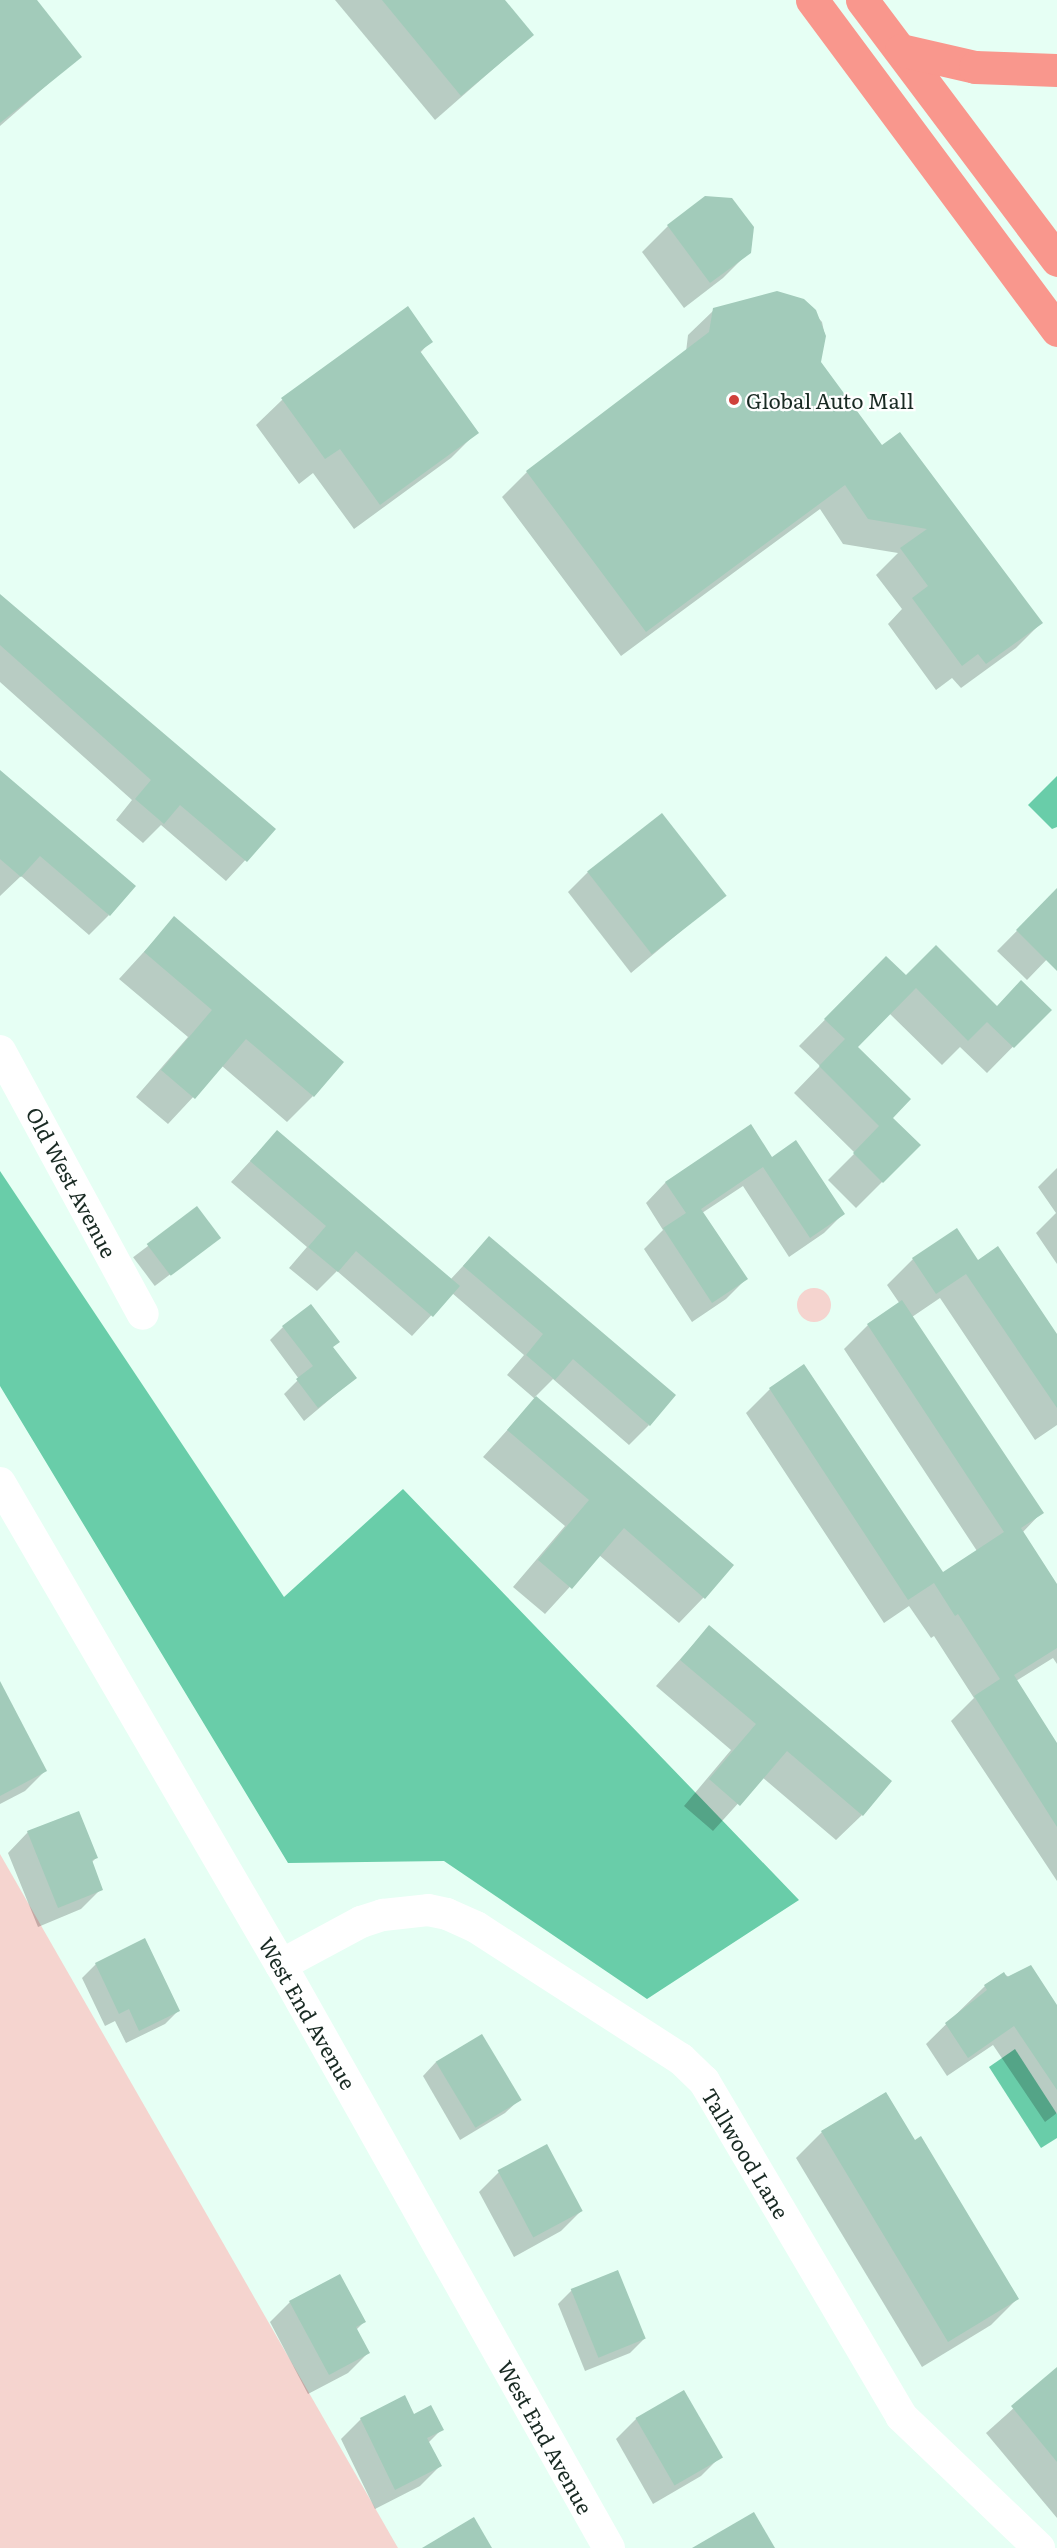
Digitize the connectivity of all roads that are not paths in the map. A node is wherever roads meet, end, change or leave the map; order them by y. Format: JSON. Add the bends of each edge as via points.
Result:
{"nodes":[{"id":1,"x":812,"y":0,"type":"edge"},
{"id":2,"x":862,"y":0,"type":"edge"},
{"id":3,"x":901,"y":50,"type":"junction"},
{"id":4,"x":1057,"y":70,"type":"edge"},
{"id":5,"x":1057,"y":260,"type":"edge"},
{"id":6,"x":1057,"y":330,"type":"edge"},
{"id":7,"x":0,"y":1051,"type":"edge"},
{"id":8,"x":143,"y":1314,"type":"dead end"},
{"id":9,"x":0,"y":1483,"type":"edge"},
{"id":10,"x":281,"y":1965,"type":"junction"},
{"id":11,"x":609,"y":2548,"type":"edge"},
{"id":12,"x":1039,"y":2548,"type":"edge"}],
"edges":[{"from":1,"to":6,"type":"highway"},
{"from":2,"to":3,"type":"highway"},
{"from":3,"to":4,"type":"highway","via":[[975,68]]},
{"from":3,"to":5,"type":"highway"},
{"from":7,"to":8,"type":"street","name":"Old West Avenue"},
{"from":9,"to":10,"type":"street","name":"West End Avenue"},
{"from":10,"to":11,"type":"street","name":"West End Avenue"},
{"from":10,"to":12,"type":"street","name":"Tallwood Lane","via":[[361,1922],[383,1915],[429,1910],[447,1914],[476,1927],[681,2059],[704,2081],[901,2416]]}]}
